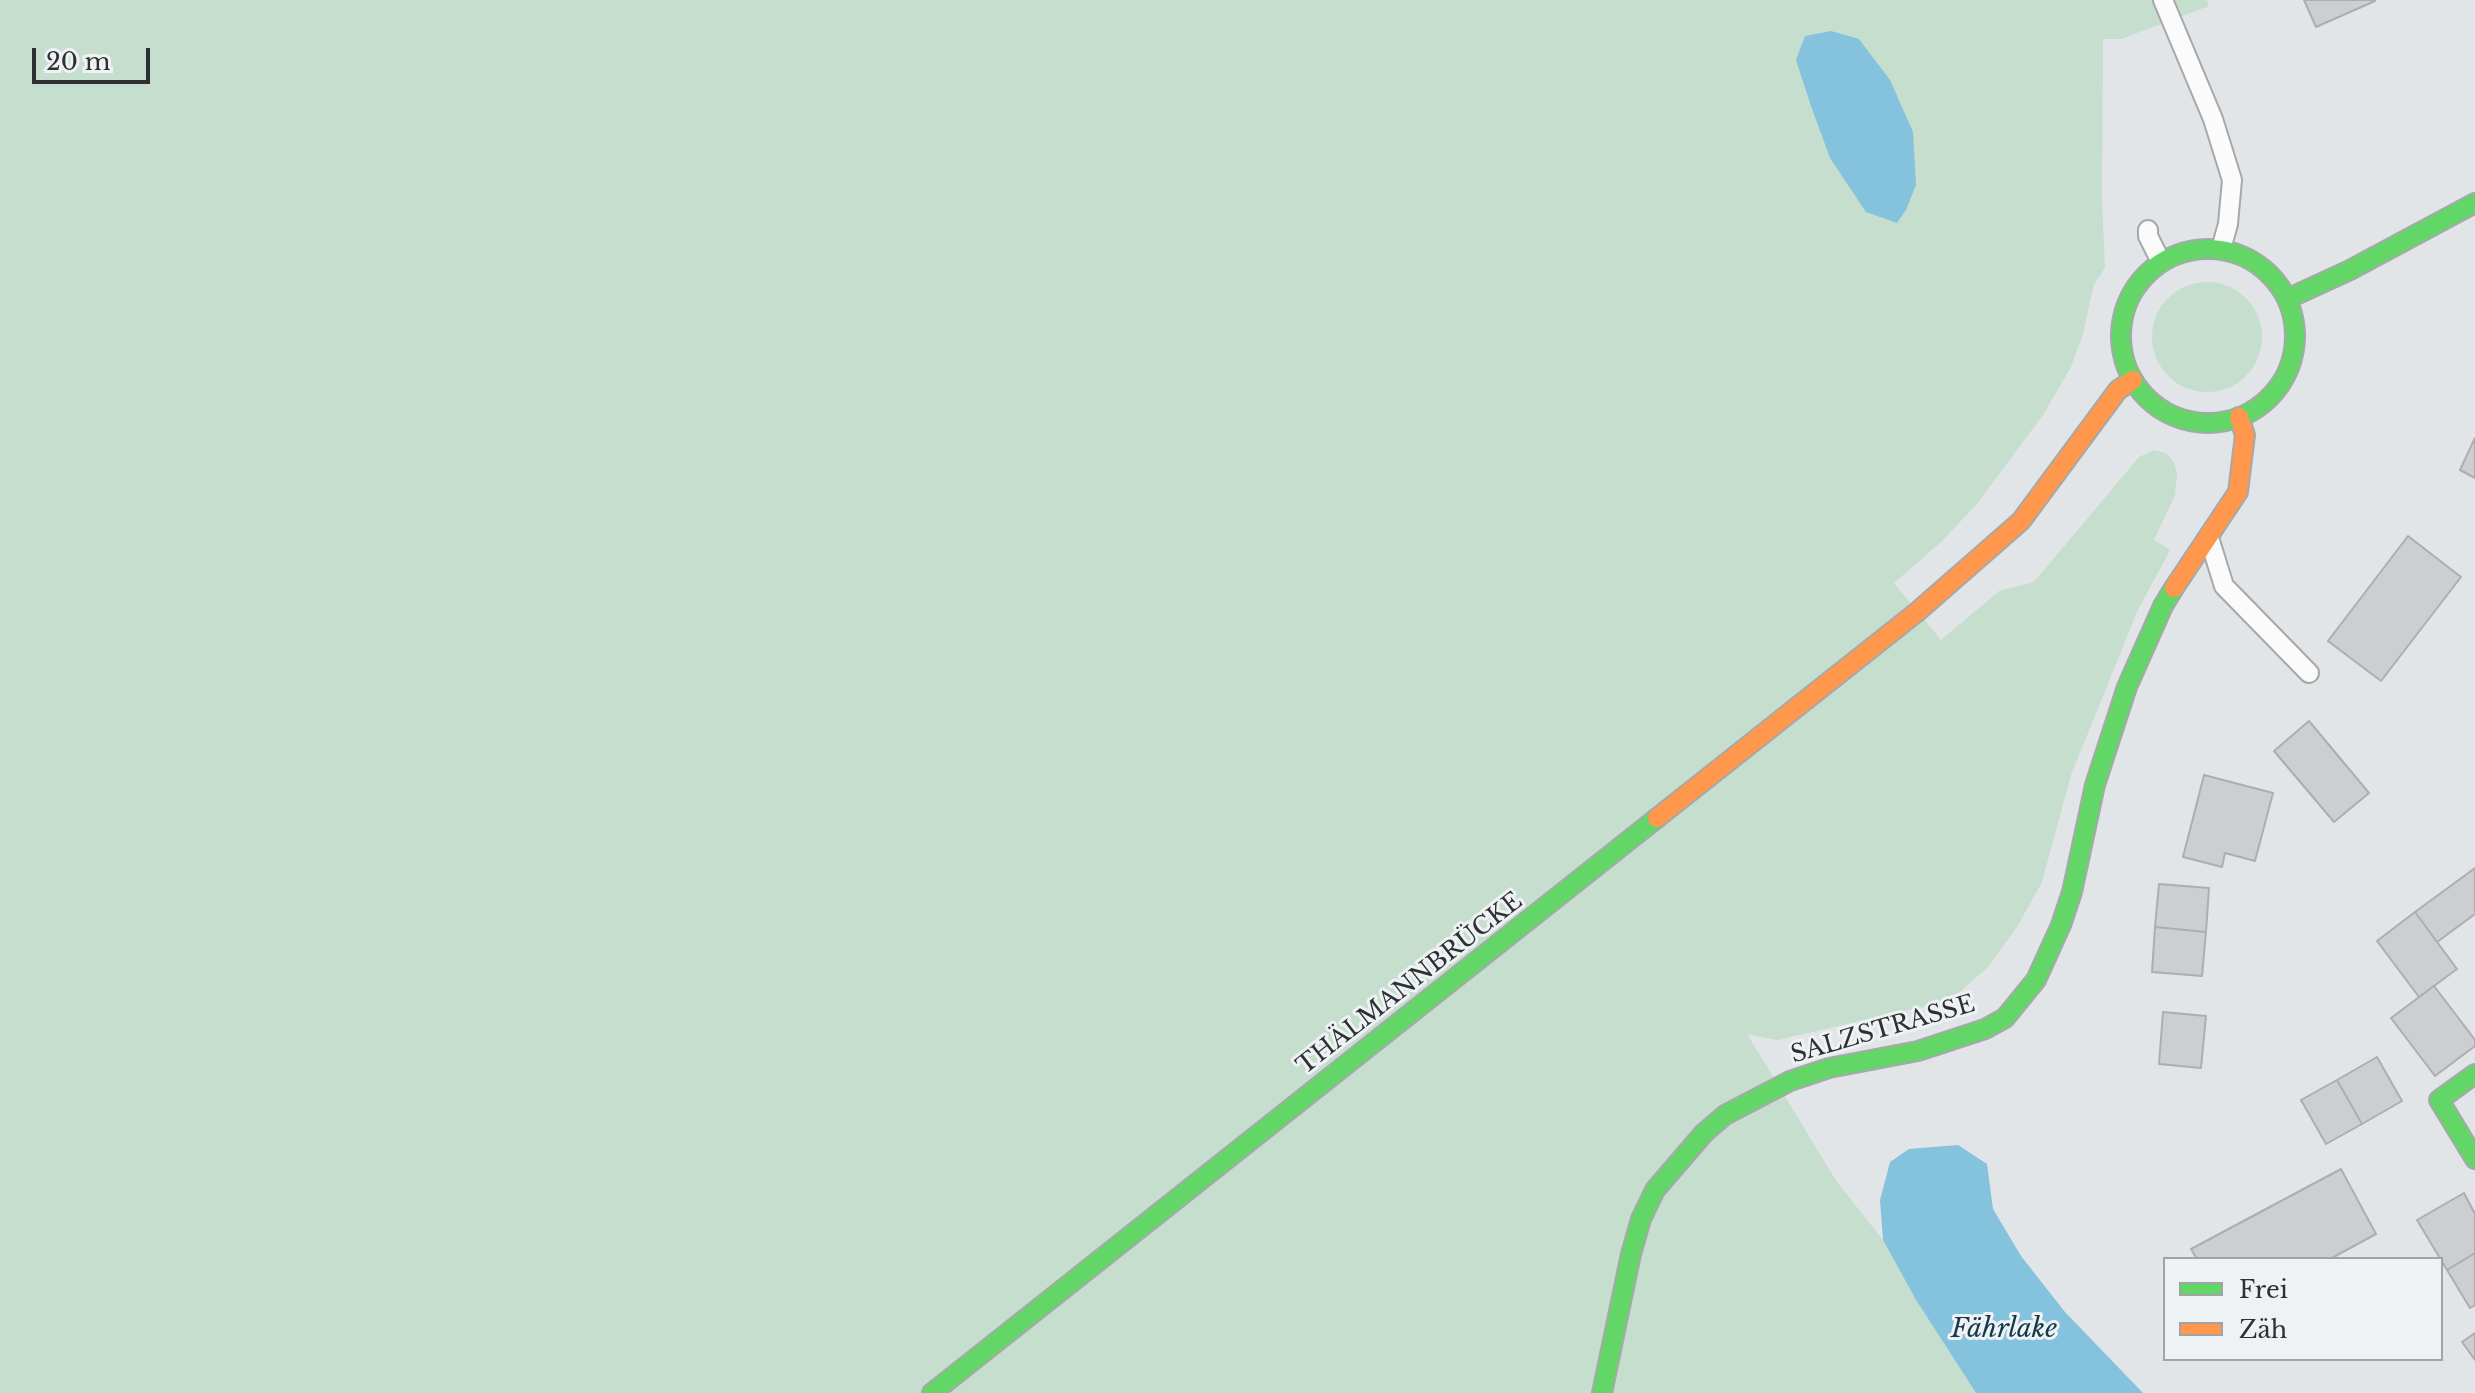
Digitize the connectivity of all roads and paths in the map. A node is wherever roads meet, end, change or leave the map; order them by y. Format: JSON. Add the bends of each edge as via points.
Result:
{"nodes":[{"id":1,"x":2163,"y":0,"type":"edge"},
{"id":2,"x":2475,"y":203,"type":"edge"},
{"id":3,"x":2148,"y":230,"type":"dead end"},
{"id":4,"x":2221,"y":249,"type":"junction"},
{"id":5,"x":2161,"y":262,"type":"junction"},
{"id":6,"x":2287,"y":299,"type":"junction"},
{"id":7,"x":2133,"y":380,"type":"junction"},
{"id":8,"x":2239,"y":417,"type":"junction"},
{"id":9,"x":2208,"y":536,"type":"junction"},
{"id":10,"x":2309,"y":673,"type":"dead end"},
{"id":11,"x":2475,"y":1074,"type":"edge"},
{"id":12,"x":2475,"y":1159,"type":"edge"},
{"id":13,"x":932,"y":1393,"type":"edge"},
{"id":14,"x":1602,"y":1393,"type":"edge"}],
"edges":[{"from":1,"to":4,"type":"lane","via":[[2213,119],[2232,180]]},
{"from":2,"to":6,"type":"street"},
{"from":3,"to":5,"type":"lane"},
{"from":4,"to":5,"type":"street","via":[[2194,249]]},
{"from":4,"to":6,"type":"street","via":[[2255,262]]},
{"from":5,"to":7,"type":"street","via":[[2137,285],[2123,316],[2121,349]]},
{"from":6,"to":8,"type":"street","via":[[2295,340],[2288,370],[2265,402]]},
{"from":7,"to":8,"type":"street","via":[[2158,407],[2179,418],[2216,422]]},
{"from":7,"to":13,"type":"street","name":"THÄLMANNBRÜCKE","via":[[2118,390],[2021,521],[1917,612]]},
{"from":8,"to":9,"type":"street","name":"SALZSTRASSE","via":[[2245,435],[2238,492]]},
{"from":9,"to":10,"type":"lane","via":[[2224,586]]},
{"from":9,"to":14,"type":"street","name":"SALZSTRASSE","via":[[2163,606],[2127,687],[2095,785],[2072,892],[2036,980],[2005,1018],[1985,1029],[1790,1081],[1725,1115],[1704,1133],[1655,1190],[1641,1219]]},
{"from":11,"to":12,"type":"street","via":[[2439,1100]]}]}
